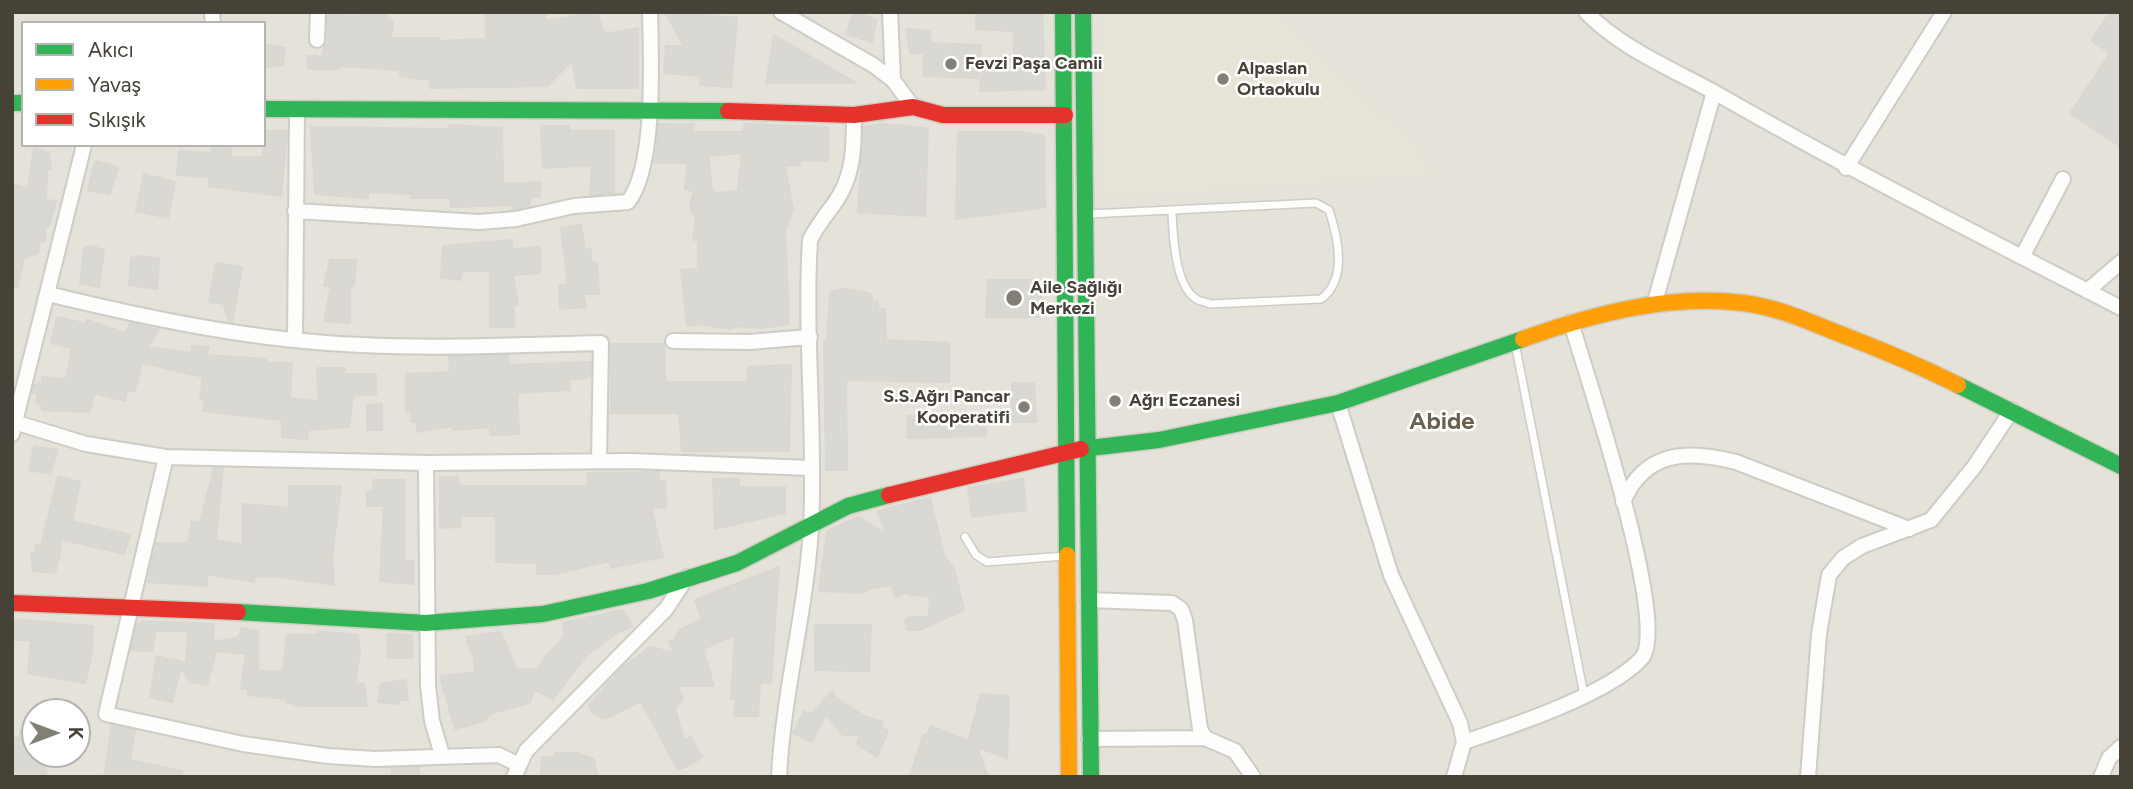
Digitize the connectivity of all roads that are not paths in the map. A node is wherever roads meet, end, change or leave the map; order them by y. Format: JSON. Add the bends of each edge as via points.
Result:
{"nodes":[{"id":1,"x":318,"y":12,"type":"edge"},
{"id":2,"x":650,"y":12,"type":"edge"},
{"id":3,"x":781,"y":12,"type":"edge"},
{"id":4,"x":890,"y":12,"type":"edge"},
{"id":5,"x":1063,"y":12,"type":"edge"},
{"id":6,"x":1083,"y":12,"type":"edge"},
{"id":7,"x":1586,"y":12,"type":"edge"},
{"id":8,"x":1944,"y":12,"type":"edge"},
{"id":9,"x":317,"y":40,"type":"dead end"},
{"id":10,"x":893,"y":80,"type":"junction"},
{"id":11,"x":1714,"y":92,"type":"junction"},
{"id":12,"x":913,"y":107,"type":"junction"},
{"id":13,"x":653,"y":108,"type":"junction"},
{"id":14,"x":266,"y":109,"type":"edge"},
{"id":15,"x":297,"y":110,"type":"junction"},
{"id":16,"x":853,"y":115,"type":"junction"},
{"id":17,"x":1065,"y":115,"type":"junction"},
{"id":18,"x":84,"y":147,"type":"edge"},
{"id":19,"x":1846,"y":168,"type":"junction"},
{"id":20,"x":2063,"y":179,"type":"dead end"},
{"id":21,"x":295,"y":211,"type":"junction"},
{"id":22,"x":1172,"y":212,"type":"junction"},
{"id":23,"x":1085,"y":215,"type":"junction"},
{"id":24,"x":2023,"y":255,"type":"junction"},
{"id":25,"x":2121,"y":262,"type":"edge"},
{"id":26,"x":2087,"y":291,"type":"junction"},
{"id":27,"x":48,"y":294,"type":"junction"},
{"id":28,"x":1654,"y":305,"type":"junction"},
{"id":29,"x":2121,"y":309,"type":"edge"},
{"id":30,"x":1571,"y":322,"type":"junction"},
{"id":31,"x":810,"y":337,"type":"junction"},
{"id":32,"x":295,"y":339,"type":"junction"},
{"id":33,"x":673,"y":341,"type":"dead end"},
{"id":34,"x":1515,"y":342,"type":"junction"},
{"id":35,"x":1338,"y":403,"type":"junction"},
{"id":36,"x":2012,"y":410,"type":"junction"},
{"id":37,"x":13,"y":428,"type":"edge"},
{"id":38,"x":1087,"y":448,"type":"junction"},
{"id":39,"x":1067,"y":450,"type":"junction"},
{"id":40,"x":166,"y":457,"type":"junction"},
{"id":41,"x":600,"y":460,"type":"junction"},
{"id":42,"x":426,"y":463,"type":"junction"},
{"id":43,"x":2121,"y":466,"type":"edge"},
{"id":44,"x":810,"y":468,"type":"junction"},
{"id":45,"x":1623,"y":502,"type":"junction"},
{"id":46,"x":811,"y":526,"type":"junction"},
{"id":47,"x":1909,"y":529,"type":"junction"},
{"id":48,"x":965,"y":537,"type":"dead end"},
{"id":49,"x":1068,"y":555,"type":"junction"},
{"id":50,"x":688,"y":576,"type":"junction"},
{"id":51,"x":1088,"y":600,"type":"junction"},
{"id":52,"x":12,"y":603,"type":"edge"},
{"id":53,"x":132,"y":608,"type":"junction"},
{"id":54,"x":425,"y":623,"type":"junction"},
{"id":55,"x":1584,"y":695,"type":"junction"},
{"id":56,"x":1205,"y":738,"type":"junction"},
{"id":57,"x":1090,"y":739,"type":"junction"},
{"id":58,"x":1464,"y":743,"type":"junction"},
{"id":59,"x":2121,"y":747,"type":"edge"},
{"id":60,"x":442,"y":755,"type":"junction"},
{"id":61,"x":516,"y":771,"type":"edge"},
{"id":62,"x":779,"y":777,"type":"edge"},
{"id":63,"x":1069,"y":777,"type":"edge"},
{"id":64,"x":1091,"y":777,"type":"edge"},
{"id":65,"x":1253,"y":777,"type":"edge"},
{"id":66,"x":1454,"y":777,"type":"edge"},
{"id":67,"x":1808,"y":777,"type":"edge"},
{"id":68,"x":2101,"y":777,"type":"edge"}],
"edges":[{"from":1,"to":9,"type":"street"},
{"from":2,"to":13,"type":"street"},
{"from":3,"to":10,"type":"street"},
{"from":4,"to":10,"type":"street"},
{"from":5,"to":17,"type":"street"},
{"from":6,"to":23,"type":"street"},
{"from":7,"to":11,"type":"street","via":[[1622,40]]},
{"from":8,"to":19,"type":"street"},
{"from":10,"to":12,"type":"street"},
{"from":11,"to":19,"type":"street"},
{"from":11,"to":28,"type":"street"},
{"from":12,"to":16,"type":"street"},
{"from":12,"to":17,"type":"street","via":[[943,115]]},
{"from":13,"to":15,"type":"street"},
{"from":13,"to":16,"type":"street"},
{"from":13,"to":21,"type":"street","via":[[641,175],[628,202],[479,222]]},
{"from":14,"to":15,"type":"street"},
{"from":15,"to":21,"type":"street"},
{"from":16,"to":31,"type":"street","via":[[854,148],[844,188],[810,240]]},
{"from":17,"to":39,"type":"street"},
{"from":18,"to":27,"type":"street"},
{"from":19,"to":24,"type":"street"},
{"from":20,"to":24,"type":"street"},
{"from":21,"to":32,"type":"street"},
{"from":22,"to":22,"type":"lane","via":[[1316,203],[1329,210],[1335,229],[1339,273],[1334,290],[1321,299],[1210,304],[1194,298],[1183,282]]},
{"from":22,"to":23,"type":"lane"},
{"from":23,"to":38,"type":"street"},
{"from":24,"to":26,"type":"street"},
{"from":25,"to":26,"type":"street"},
{"from":26,"to":29,"type":"street"},
{"from":27,"to":32,"type":"street","via":[[122,312]]},
{"from":27,"to":37,"type":"street"},
{"from":28,"to":30,"type":"street"},
{"from":28,"to":36,"type":"street","via":[[1743,303],[1783,311],[1912,362]]},
{"from":30,"to":34,"type":"street"},
{"from":30,"to":45,"type":"street"},
{"from":31,"to":33,"type":"street"},
{"from":31,"to":44,"type":"street"},
{"from":32,"to":41,"type":"street","via":[[455,348],[601,342]]},
{"from":34,"to":35,"type":"street"},
{"from":34,"to":55,"type":"lane"},
{"from":35,"to":38,"type":"street","via":[[1159,440]]},
{"from":35,"to":58,"type":"street","via":[[1391,575],[1460,723]]},
{"from":36,"to":43,"type":"street"},
{"from":36,"to":47,"type":"street","via":[[1931,520]]},
{"from":37,"to":40,"type":"street"},
{"from":38,"to":39,"type":"street"},
{"from":38,"to":51,"type":"street"},
{"from":39,"to":46,"type":"street","via":[[848,506]]},
{"from":39,"to":49,"type":"street"},
{"from":40,"to":42,"type":"street"},
{"from":40,"to":53,"type":"street"},
{"from":41,"to":42,"type":"street"},
{"from":41,"to":44,"type":"street"},
{"from":42,"to":54,"type":"street"},
{"from":44,"to":46,"type":"street"},
{"from":45,"to":47,"type":"street","via":[[1639,472],[1665,459],[1707,455]]},
{"from":45,"to":55,"type":"street","via":[[1648,606],[1650,638],[1642,658]]},
{"from":46,"to":50,"type":"street","via":[[737,564]]},
{"from":46,"to":62,"type":"street"},
{"from":47,"to":67,"type":"street","via":[[1862,546],[1843,558],[1829,575],[1819,635]]},
{"from":48,"to":49,"type":"lane","via":[[976,555],[987,562]]},
{"from":49,"to":63,"type":"street"},
{"from":50,"to":54,"type":"street","via":[[648,591],[542,614]]},
{"from":50,"to":61,"type":"street","via":[[666,609],[554,720]]},
{"from":51,"to":56,"type":"street","via":[[1172,603],[1181,609],[1197,715]]},
{"from":51,"to":57,"type":"street"},
{"from":52,"to":53,"type":"street"},
{"from":53,"to":54,"type":"street"},
{"from":53,"to":60,"type":"street","via":[[106,714],[243,744],[328,756]]},
{"from":54,"to":60,"type":"street","via":[[432,721]]},
{"from":55,"to":58,"type":"street"},
{"from":56,"to":57,"type":"street"},
{"from":56,"to":65,"type":"street","via":[[1235,751]]},
{"from":57,"to":64,"type":"street"},
{"from":58,"to":66,"type":"street"},
{"from":59,"to":68,"type":"street","via":[[2109,758]]},
{"from":60,"to":61,"type":"street","via":[[499,755]]}]}
